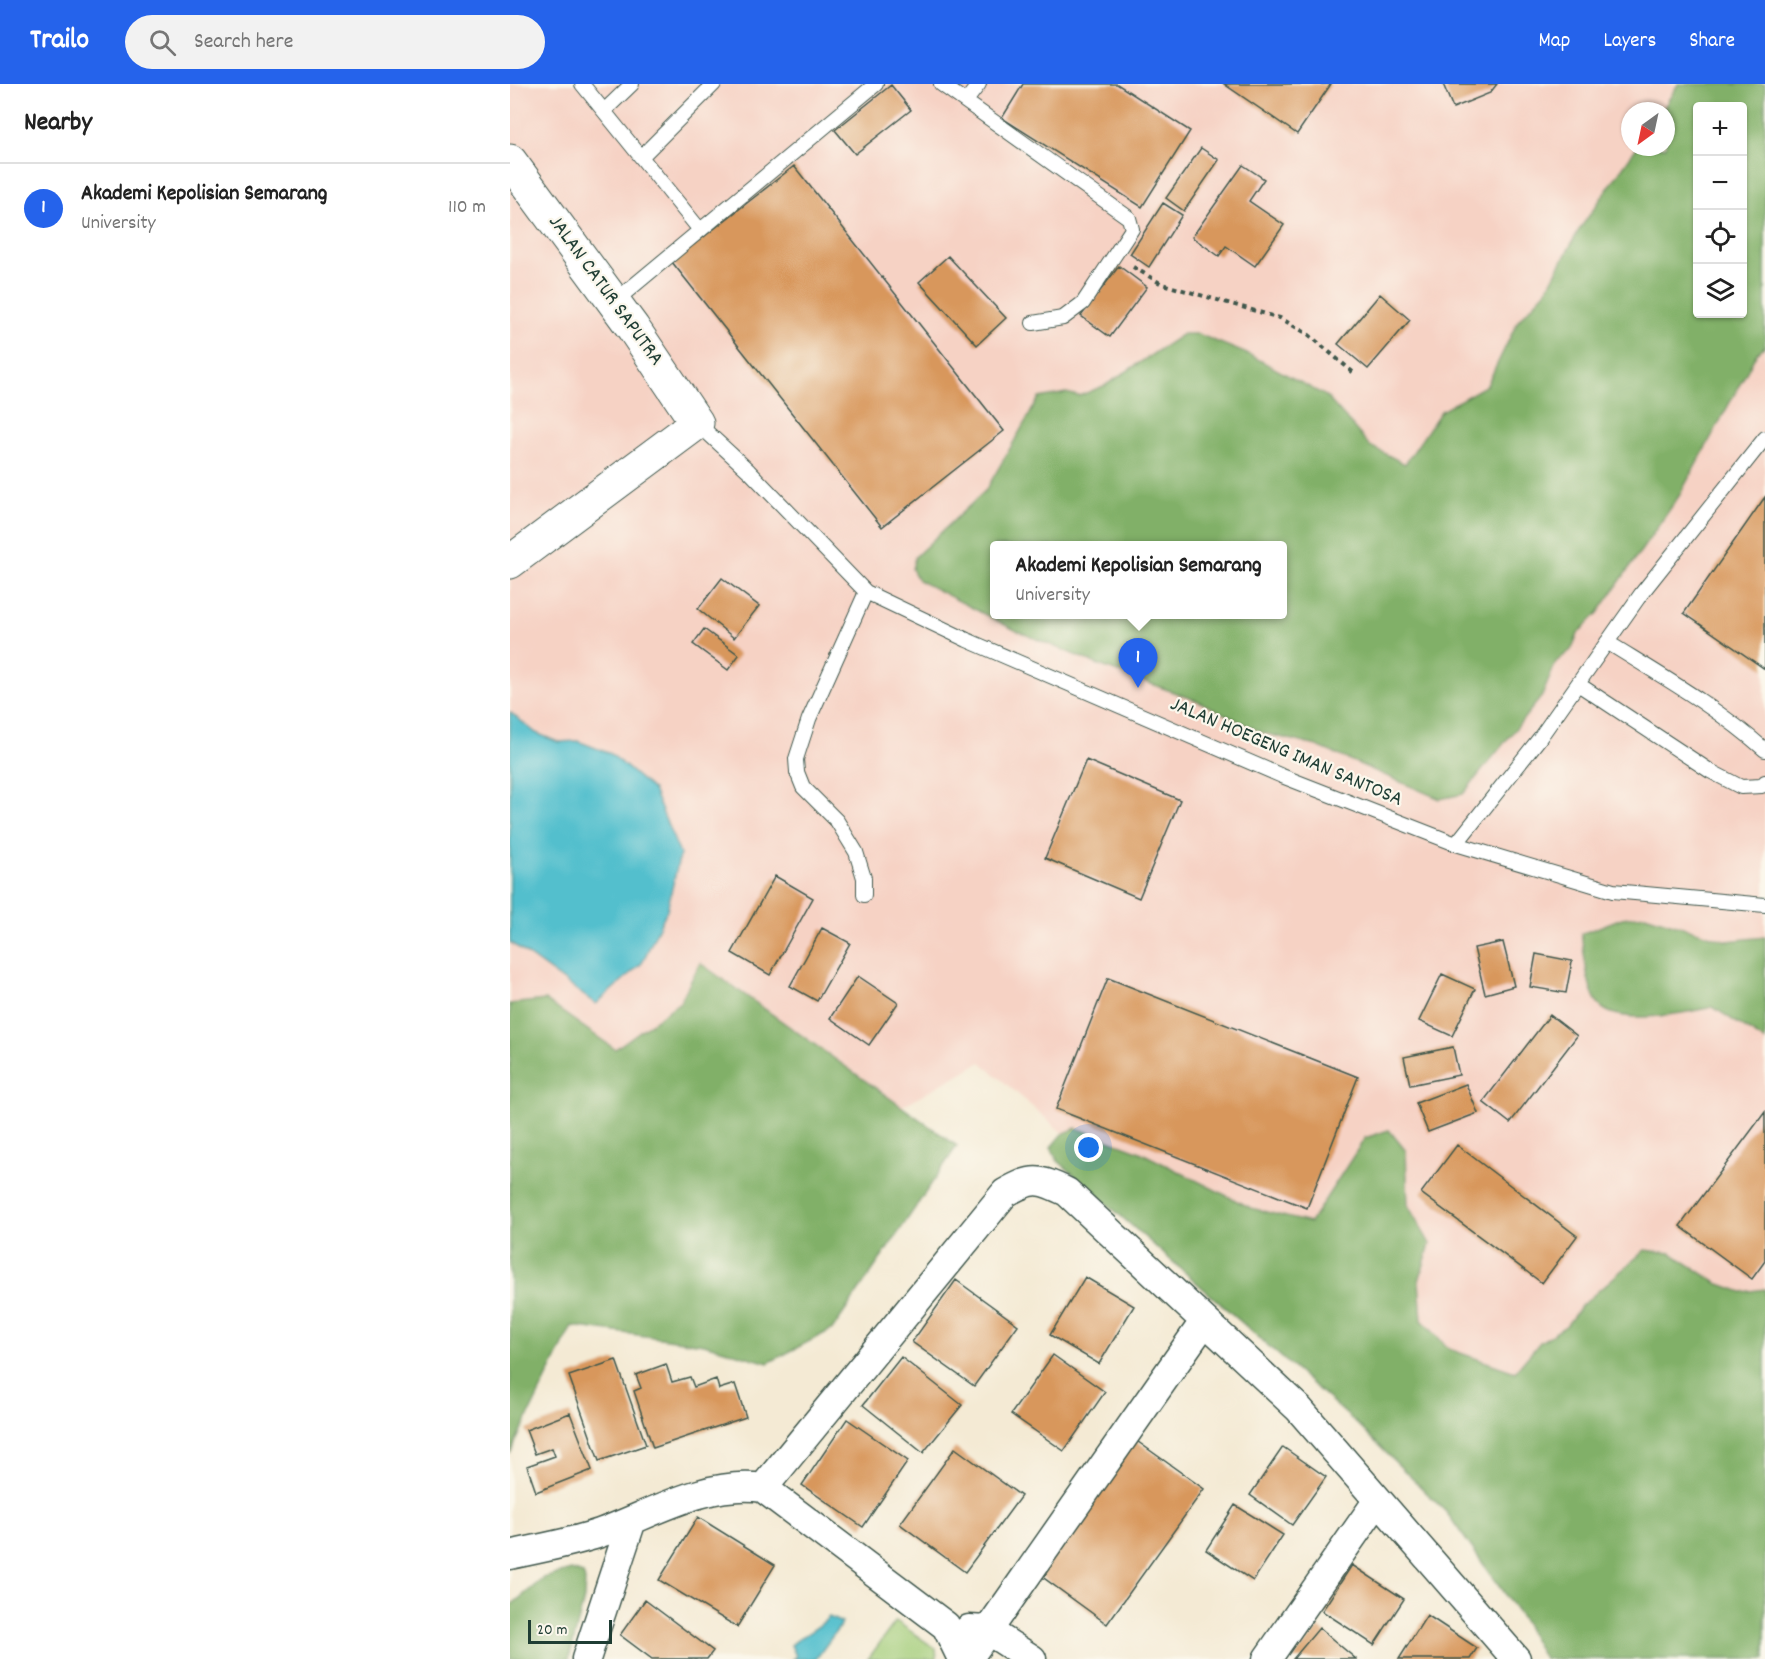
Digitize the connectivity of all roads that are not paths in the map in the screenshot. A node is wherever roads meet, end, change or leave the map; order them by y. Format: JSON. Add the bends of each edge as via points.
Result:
{"nodes":[{"id":1,"x":582,"y":84,"type":"edge"},
{"id":2,"x":632,"y":84,"type":"edge"},
{"id":3,"x":714,"y":84,"type":"edge"},
{"id":4,"x":876,"y":84,"type":"edge"},
{"id":5,"x":941,"y":84,"type":"edge"},
{"id":6,"x":979,"y":84,"type":"edge"},
{"id":7,"x":966,"y":101,"type":"junction"},
{"id":8,"x":604,"y":111,"type":"junction"},
{"id":9,"x":641,"y":157,"type":"junction"},
{"id":10,"x":510,"y":161,"type":"edge"},
{"id":11,"x":700,"y":231,"type":"junction"},
{"id":12,"x":614,"y":302,"type":"junction"},
{"id":13,"x":1033,"y":323,"type":"dead end"},
{"id":14,"x":697,"y":423,"type":"junction"},
{"id":15,"x":1765,"y":438,"type":"edge"},
{"id":16,"x":510,"y":562,"type":"edge"},
{"id":17,"x":866,"y":592,"type":"junction"},
{"id":18,"x":1607,"y":642,"type":"junction"},
{"id":19,"x":1578,"y":684,"type":"junction"},
{"id":20,"x":1765,"y":750,"type":"edge"},
{"id":21,"x":1765,"y":782,"type":"edge"},
{"id":22,"x":1456,"y":844,"type":"junction"},
{"id":23,"x":864,"y":895,"type":"dead end"},
{"id":24,"x":1765,"y":905,"type":"edge"},
{"id":25,"x":1204,"y":1322,"type":"junction"},
{"id":26,"x":763,"y":1488,"type":"junction"},
{"id":27,"x":1378,"y":1500,"type":"junction"},
{"id":28,"x":632,"y":1520,"type":"junction"},
{"id":29,"x":510,"y":1555,"type":"edge"},
{"id":30,"x":946,"y":1626,"type":"junction"},
{"id":31,"x":987,"y":1630,"type":"junction"},
{"id":32,"x":586,"y":1659,"type":"edge"},
{"id":33,"x":962,"y":1659,"type":"edge"},
{"id":34,"x":968,"y":1659,"type":"edge"},
{"id":35,"x":1032,"y":1659,"type":"edge"},
{"id":36,"x":1267,"y":1659,"type":"edge"},
{"id":37,"x":1516,"y":1659,"type":"edge"}],
"edges":[{"from":1,"to":8,"type":"lane"},
{"from":2,"to":8,"type":"lane"},
{"from":3,"to":9,"type":"lane"},
{"from":4,"to":11,"type":"lane"},
{"from":5,"to":7,"type":"lane"},
{"from":6,"to":7,"type":"lane"},
{"from":7,"to":13,"type":"lane","via":[[1129,218],[1132,229],[1083,303],[1062,318]]},
{"from":8,"to":9,"type":"lane"},
{"from":9,"to":11,"type":"lane"},
{"from":10,"to":12,"type":"street","name":"JALAN CATUR SAPUTRA"},
{"from":11,"to":12,"type":"lane"},
{"from":12,"to":14,"type":"street","name":"JALAN CATUR SAPUTRA"},
{"from":14,"to":16,"type":"street"},
{"from":14,"to":17,"type":"lane","name":"JALAN HOEGENG IMAN SANTOSA"},
{"from":15,"to":18,"type":"lane"},
{"from":17,"to":22,"type":"lane","name":"JALAN HOEGENG IMAN SANTOSA","via":[[1282,776]]},
{"from":17,"to":23,"type":"lane","via":[[808,719],[796,759],[803,787],[837,821],[856,852],[864,878]]},
{"from":18,"to":19,"type":"lane"},
{"from":18,"to":20,"type":"lane","via":[[1750,736]]},
{"from":19,"to":21,"type":"lane","via":[[1710,771],[1741,787],[1762,786]]},
{"from":19,"to":22,"type":"lane"},
{"from":22,"to":24,"type":"lane","name":"JALAN HOEGENG IMAN SANTOSA","via":[[1613,891]]},
{"from":25,"to":26,"type":"street","via":[[1067,1192],[1048,1183],[1028,1180],[1005,1193]]},
{"from":25,"to":27,"type":"street","via":[[1299,1409]]},
{"from":25,"to":31,"type":"street"},
{"from":26,"to":28,"type":"street","via":[[718,1487]]},
{"from":26,"to":30,"type":"street"},
{"from":27,"to":36,"type":"street"},
{"from":27,"to":37,"type":"street"},
{"from":28,"to":29,"type":"street","via":[[598,1533]]},
{"from":28,"to":32,"type":"street"},
{"from":30,"to":31,"type":"street"},
{"from":30,"to":33,"type":"street"},
{"from":31,"to":34,"type":"street"},
{"from":31,"to":35,"type":"street"}]}
